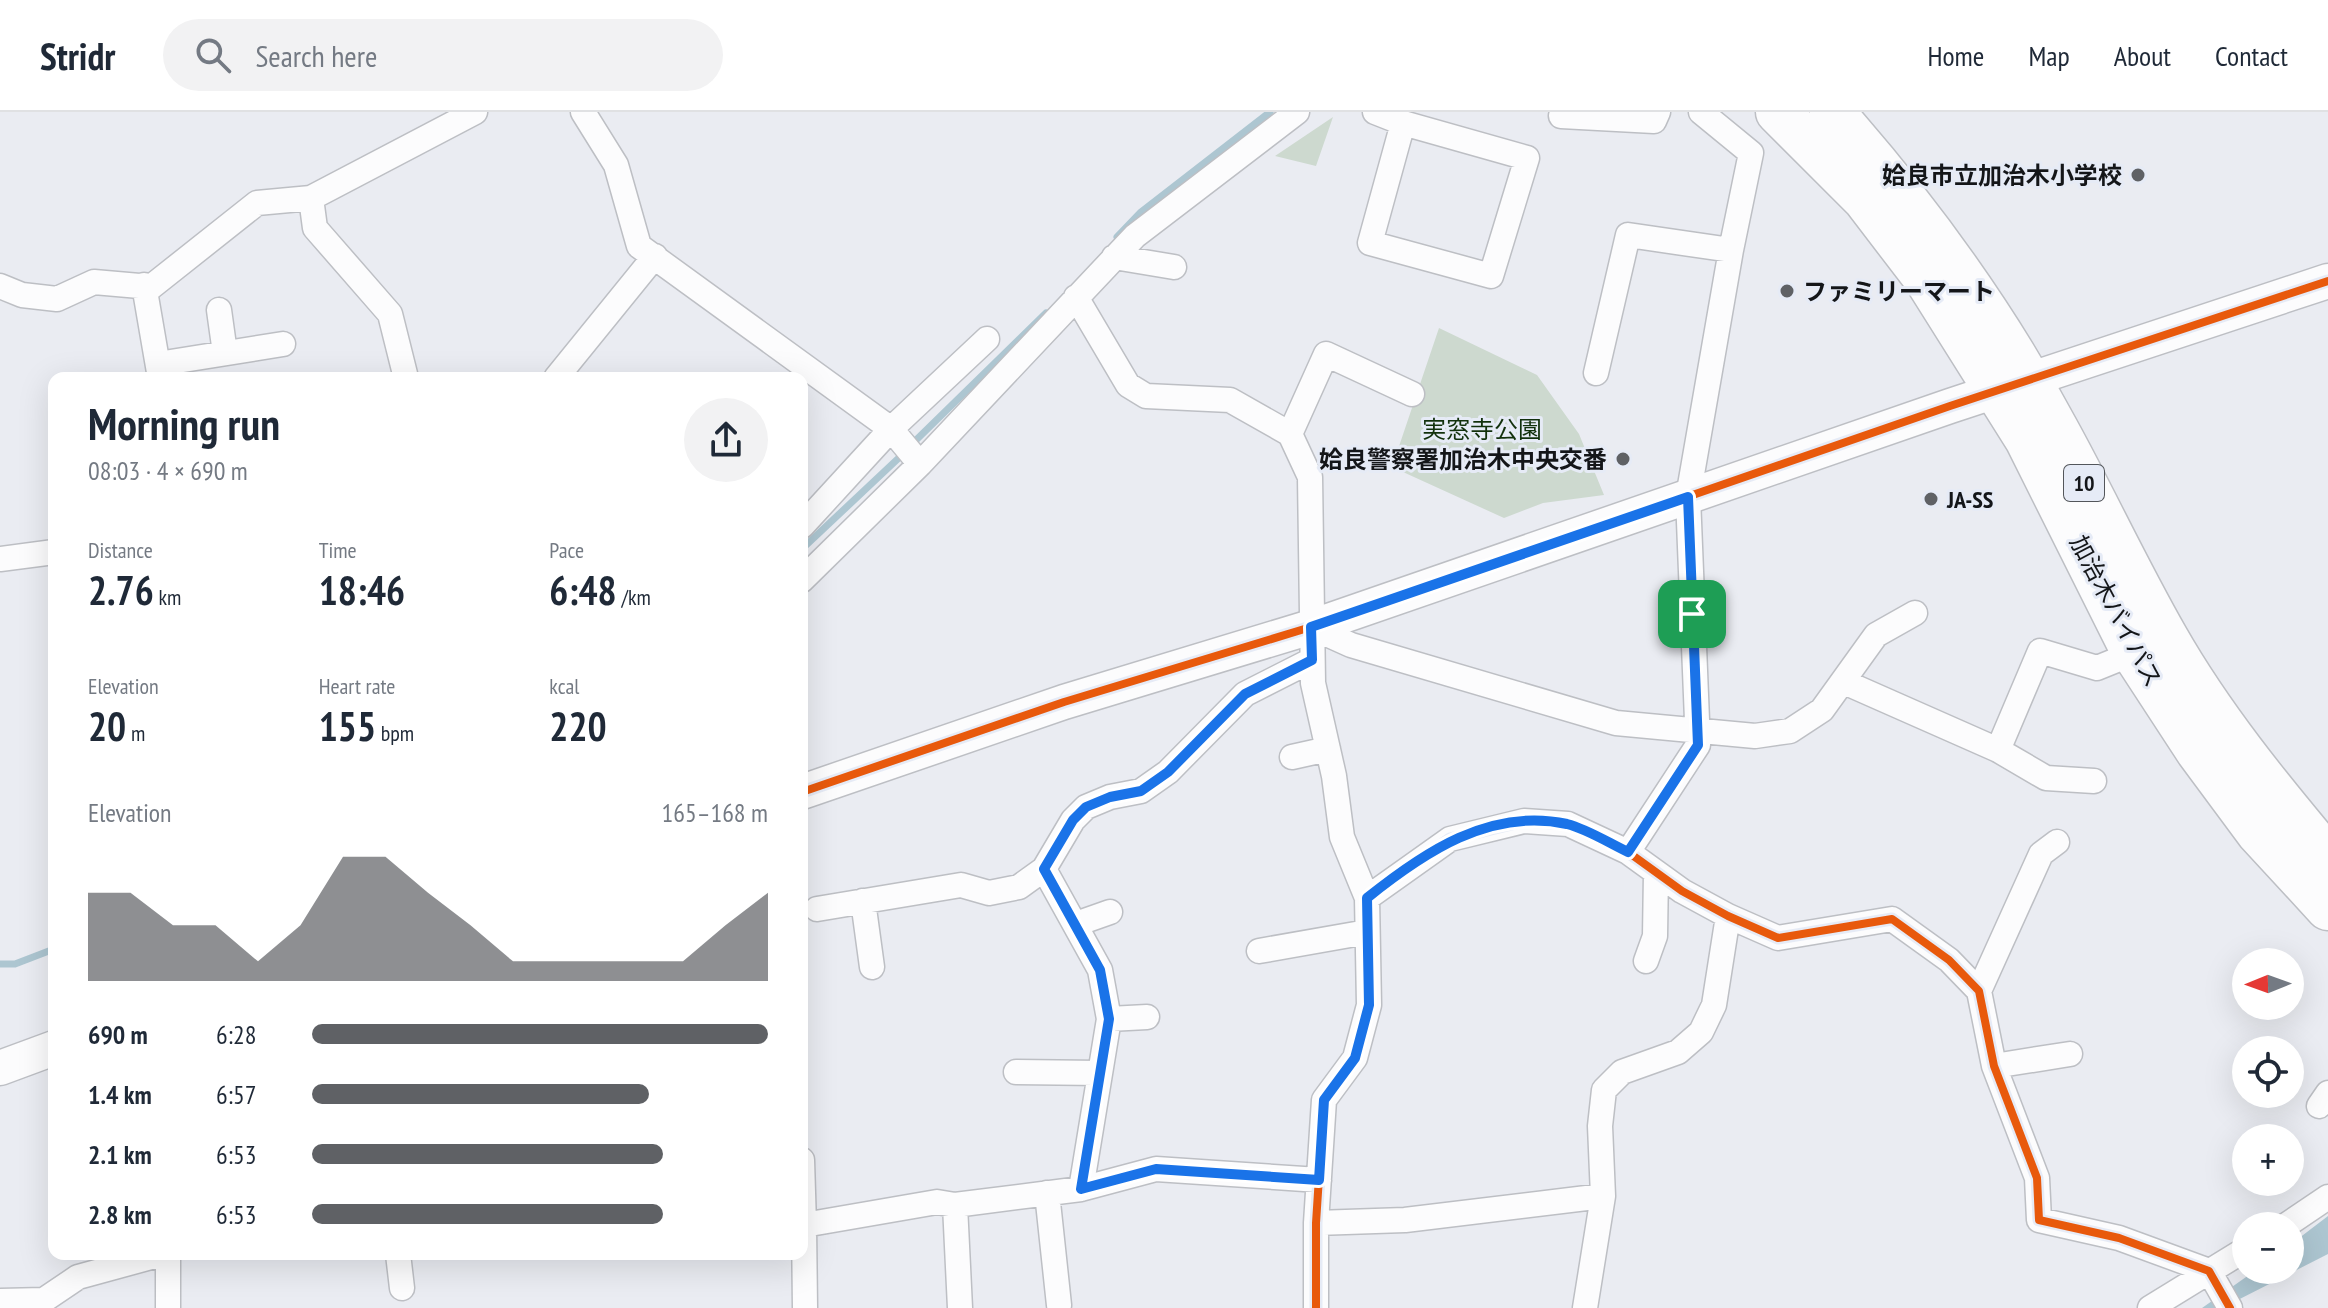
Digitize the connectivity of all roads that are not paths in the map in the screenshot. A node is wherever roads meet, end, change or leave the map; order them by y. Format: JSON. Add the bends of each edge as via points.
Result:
{"nodes":[{"id":1,"x":475,"y":112,"type":"edge"},
{"id":2,"x":583,"y":112,"type":"edge"},
{"id":3,"x":1297,"y":112,"type":"edge"},
{"id":4,"x":1375,"y":112,"type":"edge"},
{"id":5,"x":1658,"y":112,"type":"edge"},
{"id":6,"x":1701,"y":112,"type":"edge"},
{"id":7,"x":1778,"y":112,"type":"edge"},
{"id":8,"x":1832,"y":112,"type":"edge"},
{"id":9,"x":1561,"y":116,"type":"dead end"},
{"id":10,"x":1403,"y":123,"type":"junction"},
{"id":11,"x":311,"y":198,"type":"junction"},
{"id":12,"x":1731,"y":250,"type":"junction"},
{"id":13,"x":655,"y":256,"type":"junction"},
{"id":14,"x":1114,"y":257,"type":"junction"},
{"id":15,"x":1174,"y":267,"type":"dead end"},
{"id":16,"x":2328,"y":281,"type":"edge"},
{"id":17,"x":144,"y":285,"type":"junction"},
{"id":18,"x":0,"y":286,"type":"edge"},
{"id":19,"x":1076,"y":297,"type":"junction"},
{"id":20,"x":219,"y":310,"type":"dead end"},
{"id":21,"x":987,"y":339,"type":"dead end"},
{"id":22,"x":283,"y":344,"type":"dead end"},
{"id":23,"x":225,"y":353,"type":"junction"},
{"id":24,"x":159,"y":371,"type":"edge"},
{"id":25,"x":404,"y":372,"type":"edge"},
{"id":26,"x":561,"y":372,"type":"edge"},
{"id":27,"x":1596,"y":373,"type":"dead end"},
{"id":28,"x":2012,"y":386,"type":"junction"},
{"id":29,"x":1412,"y":394,"type":"dead end"},
{"id":30,"x":893,"y":433,"type":"junction"},
{"id":31,"x":1290,"y":434,"type":"junction"},
{"id":32,"x":917,"y":460,"type":"junction"},
{"id":33,"x":1688,"y":497,"type":"junction"},
{"id":34,"x":808,"y":520,"type":"edge"},
{"id":35,"x":48,"y":553,"type":"edge"},
{"id":36,"x":0,"y":559,"type":"edge"},
{"id":37,"x":808,"y":574,"type":"edge"},
{"id":38,"x":1915,"y":613,"type":"dead end"},
{"id":39,"x":1311,"y":627,"type":"junction"},
{"id":40,"x":2134,"y":653,"type":"junction"},
{"id":41,"x":1312,"y":660,"type":"junction"},
{"id":42,"x":1844,"y":682,"type":"junction"},
{"id":43,"x":1696,"y":731,"type":"junction"},
{"id":44,"x":1328,"y":749,"type":"junction"},
{"id":45,"x":1998,"y":750,"type":"junction"},
{"id":46,"x":1292,"y":757,"type":"dead end"},
{"id":47,"x":2094,"y":781,"type":"dead end"},
{"id":48,"x":808,"y":790,"type":"edge"},
{"id":49,"x":2057,"y":842,"type":"dead end"},
{"id":50,"x":1628,"y":852,"type":"junction"},
{"id":51,"x":2328,"y":858,"type":"edge"},
{"id":52,"x":1044,"y":869,"type":"junction"},
{"id":53,"x":1656,"y":873,"type":"junction"},
{"id":54,"x":1367,"y":898,"type":"junction"},
{"id":55,"x":863,"y":901,"type":"junction"},
{"id":56,"x":2328,"y":908,"type":"edge"},
{"id":57,"x":817,"y":909,"type":"dead end"},
{"id":58,"x":1110,"y":912,"type":"dead end"},
{"id":59,"x":1728,"y":916,"type":"junction"},
{"id":60,"x":1076,"y":924,"type":"junction"},
{"id":61,"x":1367,"y":932,"type":"junction"},
{"id":62,"x":1259,"y":951,"type":"dead end"},
{"id":63,"x":1646,"y":961,"type":"dead end"},
{"id":64,"x":872,"y":967,"type":"dead end"},
{"id":65,"x":1979,"y":991,"type":"junction"},
{"id":66,"x":1147,"y":1017,"type":"dead end"},
{"id":67,"x":1109,"y":1019,"type":"junction"},
{"id":68,"x":48,"y":1050,"type":"edge"},
{"id":69,"x":2070,"y":1054,"type":"dead end"},
{"id":70,"x":1994,"y":1066,"type":"junction"},
{"id":71,"x":0,"y":1068,"type":"edge"},
{"id":72,"x":1016,"y":1072,"type":"dead end"},
{"id":73,"x":1100,"y":1073,"type":"junction"},
{"id":74,"x":1319,"y":1180,"type":"junction"},
{"id":75,"x":1081,"y":1189,"type":"junction"},
{"id":76,"x":1047,"y":1193,"type":"junction"},
{"id":77,"x":1603,"y":1196,"type":"junction"},
{"id":78,"x":2328,"y":1197,"type":"edge"},
{"id":79,"x":955,"y":1205,"type":"junction"},
{"id":80,"x":2304,"y":1213,"type":"edge"},
{"id":81,"x":1316,"y":1223,"type":"junction"},
{"id":82,"x":808,"y":1237,"type":"edge"},
{"id":83,"x":2232,"y":1257,"type":"edge"},
{"id":84,"x":142,"y":1260,"type":"edge"},
{"id":85,"x":165,"y":1260,"type":"edge"},
{"id":86,"x":399,"y":1260,"type":"edge"},
{"id":87,"x":804,"y":1260,"type":"edge"},
{"id":88,"x":2209,"y":1271,"type":"junction"},
{"id":89,"x":402,"y":1288,"type":"dead end"},
{"id":90,"x":0,"y":1301,"type":"edge"},
{"id":91,"x":1059,"y":1305,"type":"dead end"},
{"id":92,"x":168,"y":1308,"type":"edge"},
{"id":93,"x":805,"y":1308,"type":"edge"},
{"id":94,"x":960,"y":1308,"type":"edge"},
{"id":95,"x":1316,"y":1308,"type":"edge"},
{"id":96,"x":1585,"y":1308,"type":"edge"},
{"id":97,"x":2150,"y":1308,"type":"edge"},
{"id":98,"x":2230,"y":1308,"type":"edge"}],
"edges":[{"from":1,"to":11,"type":"street"},
{"from":2,"to":13,"type":"street","via":[[616,165],[639,246]]},
{"from":3,"to":14,"type":"street"},
{"from":4,"to":10,"type":"street"},
{"from":5,"to":9,"type":"street","via":[[1654,121]]},
{"from":6,"to":12,"type":"street","via":[[1751,153]]},
{"from":7,"to":28,"type":"highway","name":"加治木バイパス","number":"10","via":[[1865,199]]},
{"from":8,"to":28,"type":"highway","name":"加治木バイパス","number":"10","via":[[1894,182]]},
{"from":10,"to":10,"type":"street","via":[[1527,158],[1491,276],[1370,243]]},
{"from":11,"to":17,"type":"street","via":[[257,203],[151,287]]},
{"from":11,"to":25,"type":"street","via":[[315,228],[390,314]]},
{"from":12,"to":27,"type":"street","via":[[1628,235]]},
{"from":12,"to":33,"type":"street"},
{"from":13,"to":26,"type":"street"},
{"from":13,"to":30,"type":"street"},
{"from":14,"to":15,"type":"street"},
{"from":14,"to":19,"type":"street"},
{"from":16,"to":28,"type":"street"},
{"from":17,"to":18,"type":"street","via":[[94,282],[57,299]]},
{"from":17,"to":24,"type":"street"},
{"from":19,"to":31,"type":"street","via":[[1128,385],[1146,396],[1230,400]]},
{"from":19,"to":32,"type":"street"},
{"from":20,"to":23,"type":"street"},
{"from":21,"to":30,"type":"street"},
{"from":22,"to":23,"type":"street"},
{"from":23,"to":24,"type":"street"},
{"from":28,"to":33,"type":"street"},
{"from":28,"to":40,"type":"highway","name":"加治木バイパス","number":"10","via":[[2027,439]]},
{"from":28,"to":51,"type":"highway","name":"加治木バイパス","number":"10","via":[[2234,741]]},
{"from":29,"to":31,"type":"street","via":[[1326,354]]},
{"from":30,"to":32,"type":"street"},
{"from":30,"to":34,"type":"street"},
{"from":31,"to":39,"type":"street","via":[[1310,477]]},
{"from":32,"to":37,"type":"street"},
{"from":33,"to":39,"type":"street"},
{"from":33,"to":43,"type":"street"},
{"from":35,"to":36,"type":"street"},
{"from":38,"to":42,"type":"street","via":[[1876,635]]},
{"from":39,"to":41,"type":"street"},
{"from":39,"to":43,"type":"street","via":[[1351,645],[1616,723]]},
{"from":39,"to":48,"type":"street","via":[[1064,702]]},
{"from":40,"to":45,"type":"street","via":[[2097,668],[2040,651]]},
{"from":40,"to":56,"type":"highway","name":"加治木バイパス","number":"10","via":[[2258,832]]},
{"from":41,"to":44,"type":"street"},
{"from":41,"to":52,"type":"street","via":[[1245,694],[1168,772],[1141,791],[1086,807]]},
{"from":42,"to":43,"type":"street","via":[[1822,710],[1790,731],[1755,736]]},
{"from":42,"to":45,"type":"street"},
{"from":43,"to":50,"type":"street","via":[[1698,745]]},
{"from":44,"to":46,"type":"street"},
{"from":44,"to":54,"type":"street","via":[[1342,837]]},
{"from":45,"to":47,"type":"street","via":[[2046,778]]},
{"from":49,"to":65,"type":"street","via":[[2041,854]]},
{"from":50,"to":53,"type":"street"},
{"from":50,"to":54,"type":"street","via":[[1568,824],[1524,821],[1450,839]]},
{"from":52,"to":55,"type":"street","via":[[1019,887],[989,893],[961,885]]},
{"from":52,"to":60,"type":"street"},
{"from":53,"to":59,"type":"street"},
{"from":53,"to":63,"type":"street","via":[[1655,936]]},
{"from":54,"to":61,"type":"street"},
{"from":55,"to":57,"type":"street"},
{"from":55,"to":64,"type":"street"},
{"from":58,"to":60,"type":"street"},
{"from":59,"to":65,"type":"street","via":[[1778,938],[1892,919],[1949,960]]},
{"from":59,"to":77,"type":"street","via":[[1714,1005],[1701,1032],[1678,1052],[1622,1072],[1604,1090]]},
{"from":60,"to":67,"type":"street","via":[[1100,970]]},
{"from":61,"to":62,"type":"street"},
{"from":61,"to":74,"type":"street","via":[[1369,1005],[1355,1058],[1324,1100]]},
{"from":65,"to":70,"type":"street"},
{"from":66,"to":67,"type":"street"},
{"from":67,"to":73,"type":"street"},
{"from":68,"to":71,"type":"street"},
{"from":69,"to":70,"type":"street"},
{"from":70,"to":88,"type":"street","via":[[2037,1178],[2039,1220],[2119,1238]]},
{"from":72,"to":73,"type":"street"},
{"from":73,"to":75,"type":"street"},
{"from":74,"to":75,"type":"street","via":[[1156,1169]]},
{"from":74,"to":81,"type":"street"},
{"from":75,"to":76,"type":"street"},
{"from":76,"to":79,"type":"street"},
{"from":76,"to":91,"type":"street"},
{"from":77,"to":81,"type":"street","via":[[1405,1220]]},
{"from":77,"to":96,"type":"street"},
{"from":78,"to":80,"type":"street"},
{"from":79,"to":82,"type":"street","via":[[937,1202]]},
{"from":79,"to":94,"type":"street"},
{"from":81,"to":95,"type":"street"},
{"from":83,"to":88,"type":"street"},
{"from":84,"to":90,"type":"street","via":[[78,1277],[44,1300]]},
{"from":85,"to":92,"type":"street"},
{"from":86,"to":89,"type":"street"},
{"from":87,"to":93,"type":"street"},
{"from":88,"to":97,"type":"street"},
{"from":88,"to":98,"type":"street"}]}
